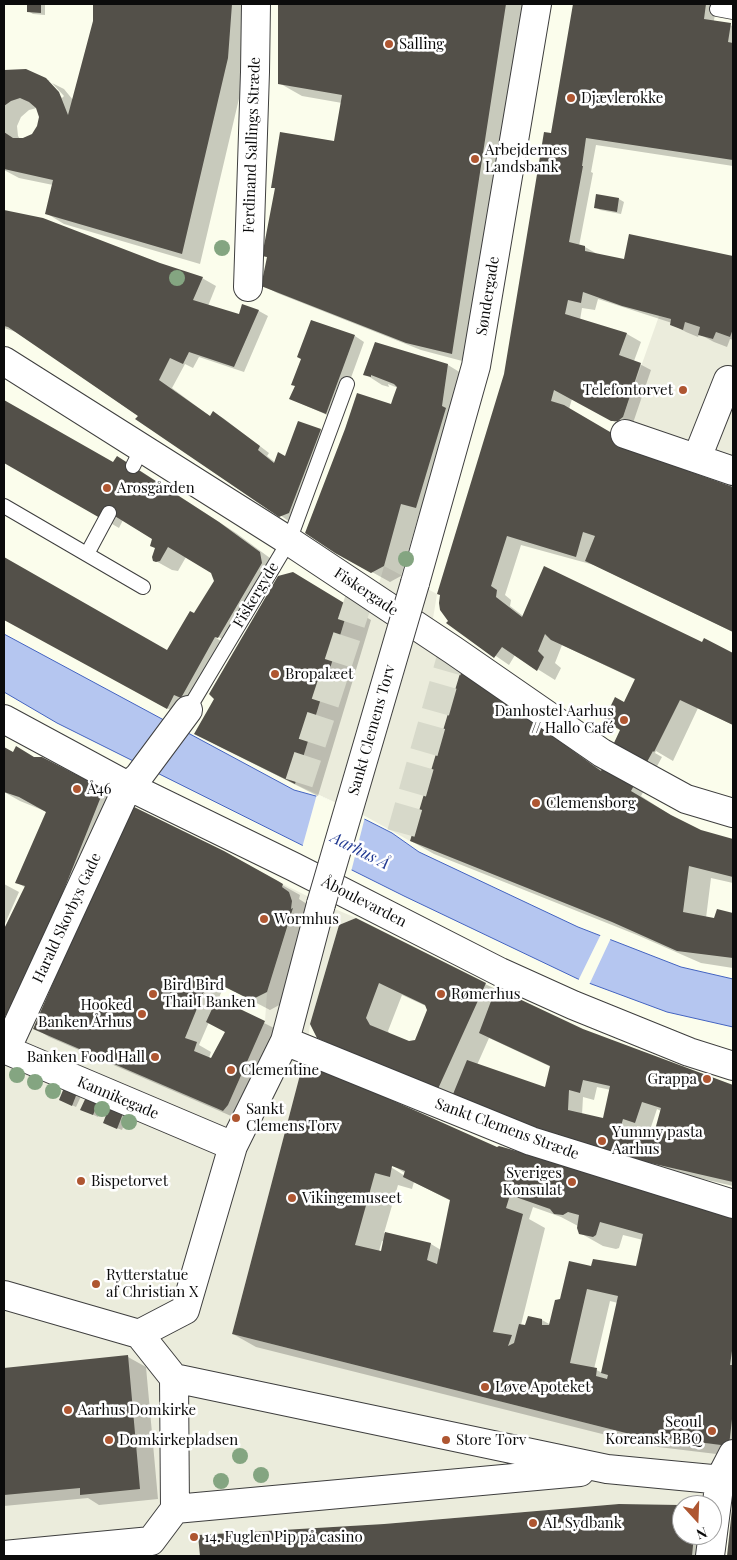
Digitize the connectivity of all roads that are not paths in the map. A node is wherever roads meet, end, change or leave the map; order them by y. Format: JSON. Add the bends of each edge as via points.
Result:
{"nodes":[{"id":1,"x":256,"y":4,"type":"edge"},
{"id":2,"x":537,"y":4,"type":"edge"},
{"id":3,"x":717,"y":9,"type":"dead end"},
{"id":4,"x":733,"y":12,"type":"edge"},
{"id":5,"x":248,"y":287,"type":"dead end"},
{"id":6,"x":4,"y":361,"type":"edge"},
{"id":7,"x":728,"y":380,"type":"dead end"},
{"id":8,"x":348,"y":384,"type":"dead end"},
{"id":9,"x":625,"y":434,"type":"dead end"},
{"id":10,"x":697,"y":458,"type":"junction"},
{"id":11,"x":733,"y":471,"type":"edge"},
{"id":12,"x":4,"y":506,"type":"edge"},
{"id":13,"x":109,"y":513,"type":"dead end"},
{"id":14,"x":289,"y":540,"type":"junction"},
{"id":15,"x":86,"y":554,"type":"junction"},
{"id":16,"x":415,"y":583,"type":"joint"},
{"id":17,"x":143,"y":587,"type":"dead end"},
{"id":18,"x":4,"y":719,"type":"edge"},
{"id":19,"x":182,"y":719,"type":"joint"},
{"id":20,"x":133,"y":781,"type":"junction"},
{"id":21,"x":733,"y":813,"type":"edge"},
{"id":22,"x":286,"y":1041,"type":"junction"},
{"id":23,"x":5,"y":1049,"type":"edge"},
{"id":24,"x":733,"y":1066,"type":"edge"},
{"id":25,"x":233,"y":1146,"type":"junction"},
{"id":26,"x":733,"y":1204,"type":"edge"},
{"id":27,"x":4,"y":1296,"type":"edge"},
{"id":28,"x":138,"y":1334,"type":"junction"},
{"id":29,"x":174,"y":1378,"type":"junction"},
{"id":30,"x":733,"y":1454,"type":"edge"},
{"id":31,"x":607,"y":1469,"type":"junction"},
{"id":32,"x":726,"y":1480,"type":"edge"},
{"id":33,"x":175,"y":1509,"type":"junction"},
{"id":34,"x":151,"y":1548,"type":"edge"},
{"id":35,"x":4,"y":1555,"type":"edge"},
{"id":36,"x":710,"y":1556,"type":"edge"}],
"edges":[{"from":1,"to":5,"type":"street","name":"Ferdinand Sallings Stræde"},
{"from":2,"to":16,"type":"street","name":"Søndergade","via":[[476,366]]},
{"from":3,"to":4,"type":"lane"},
{"from":6,"to":14,"type":"street","name":"Fiskergade","via":[[138,457]]},
{"from":7,"to":10,"type":"street"},
{"from":8,"to":14,"type":"lane","name":"Fiskergyde"},
{"from":9,"to":10,"type":"street"},
{"from":10,"to":11,"type":"street"},
{"from":12,"to":15,"type":"lane"},
{"from":13,"to":15,"type":"lane"},
{"from":14,"to":19,"type":"lane","name":"Fiskergyde"},
{"from":14,"to":21,"type":"street","name":"Fiskergade","via":[[602,753],[686,799]]},
{"from":15,"to":17,"type":"lane"},
{"from":16,"to":22,"type":"street","name":"Sankt Clemens Torv","bridge":true,"via":[[321,904]]},
{"from":18,"to":20,"type":"street","name":"Åboulevarden"},
{"from":19,"to":20,"type":"street","name":"Fiskergyde"},
{"from":20,"to":23,"type":"street","name":"Harald Skovbys Gade"},
{"from":20,"to":24,"type":"street","name":"Åboulevarden","via":[[500,972],[689,1052]]},
{"from":22,"to":25,"type":"street","name":"Sankt Clemens Torv"},
{"from":22,"to":26,"type":"street","name":"Sankt Clemens Stræde","via":[[531,1141]]},
{"from":23,"to":25,"type":"street","name":"Kannikegade"},
{"from":25,"to":28,"type":"street","name":"Sankt Clemens Torv","via":[[185,1310]]},
{"from":27,"to":28,"type":"street"},
{"from":28,"to":29,"type":"street"},
{"from":29,"to":31,"type":"street"},
{"from":29,"to":33,"type":"street"},
{"from":30,"to":32,"type":"street"},
{"from":31,"to":32,"type":"street"},
{"from":31,"to":33,"type":"street"},
{"from":32,"to":36,"type":"street"},
{"from":33,"to":34,"type":"street"},
{"from":34,"to":35,"type":"street"}]}
